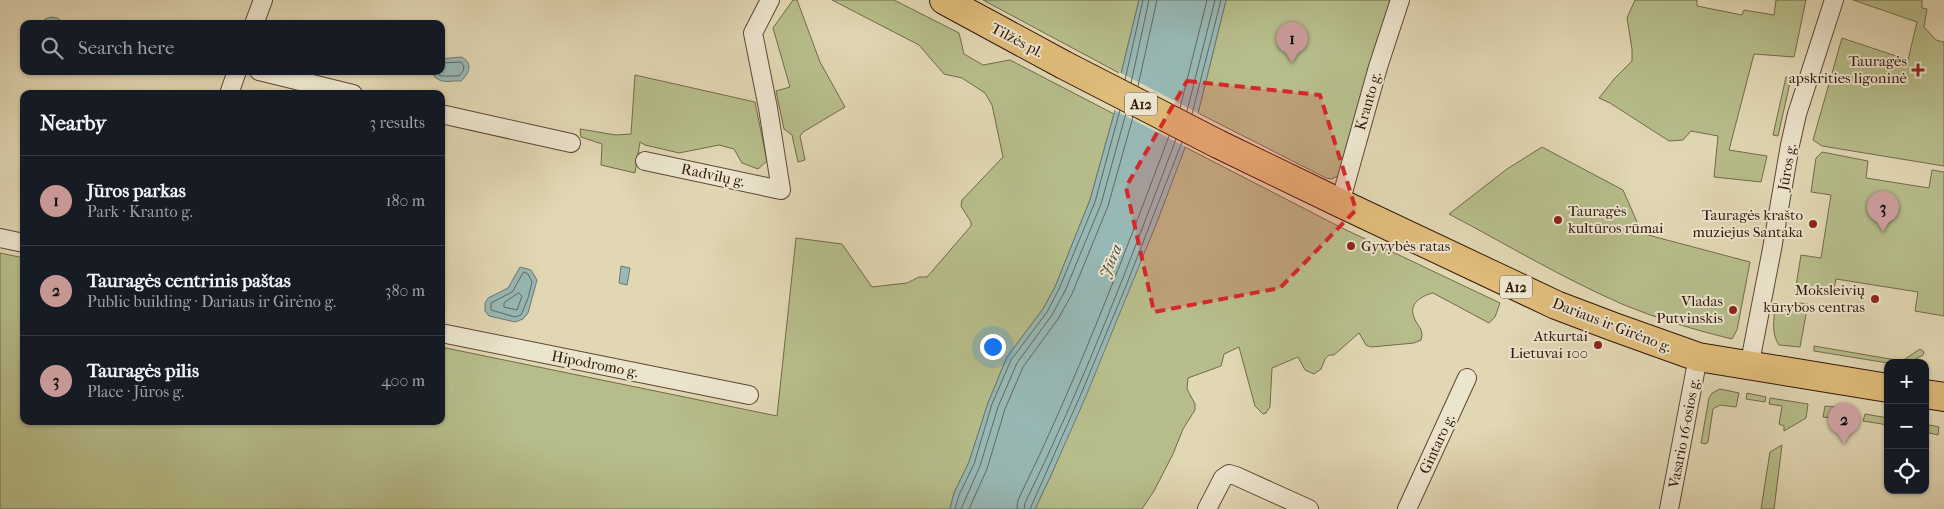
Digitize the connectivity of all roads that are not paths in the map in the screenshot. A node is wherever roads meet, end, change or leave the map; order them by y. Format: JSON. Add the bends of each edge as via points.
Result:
{"nodes":[{"id":1,"x":263,"y":0,"type":"edge"},
{"id":2,"x":770,"y":0,"type":"edge"},
{"id":3,"x":944,"y":0,"type":"edge"},
{"id":4,"x":1400,"y":0,"type":"edge"},
{"id":5,"x":1834,"y":0,"type":"edge"},
{"id":6,"x":256,"y":20,"type":"edge"},
{"id":7,"x":236,"y":75,"type":"edge"},
{"id":8,"x":275,"y":75,"type":"edge"},
{"id":9,"x":230,"y":90,"type":"edge"},
{"id":10,"x":337,"y":90,"type":"edge"},
{"id":11,"x":445,"y":115,"type":"edge"},
{"id":12,"x":571,"y":143,"type":"dead end"},
{"id":13,"x":1218,"y":144,"type":"joint"},
{"id":14,"x":645,"y":161,"type":"dead end"},
{"id":15,"x":1340,"y":204,"type":"junction"},
{"id":16,"x":0,"y":238,"type":"edge"},
{"id":17,"x":20,"y":242,"type":"edge"},
{"id":18,"x":445,"y":335,"type":"edge"},
{"id":19,"x":1698,"y":357,"type":"junction"},
{"id":20,"x":1749,"y":366,"type":"junction"},
{"id":21,"x":1467,"y":378,"type":"dead end"},
{"id":22,"x":1884,"y":387,"type":"edge"},
{"id":23,"x":749,"y":395,"type":"dead end"},
{"id":24,"x":1929,"y":395,"type":"edge"},
{"id":25,"x":1944,"y":397,"type":"edge"},
{"id":26,"x":1207,"y":509,"type":"edge"},
{"id":27,"x":1309,"y":509,"type":"edge"},
{"id":28,"x":1407,"y":509,"type":"edge"},
{"id":29,"x":1669,"y":509,"type":"edge"}],
"edges":[{"from":1,"to":6,"type":"street"},
{"from":2,"to":14,"type":"street","name":"Radvilų g.","via":[[753,33],[781,190]]},
{"from":3,"to":13,"type":"highway","name":"Tilžės pl.","number":"A12"},
{"from":4,"to":15,"type":"street","name":"Kranto g."},
{"from":5,"to":20,"type":"street","name":"Jūros g.","via":[[1797,114]]},
{"from":7,"to":9,"type":"street"},
{"from":8,"to":10,"type":"street"},
{"from":11,"to":12,"type":"street"},
{"from":13,"to":15,"type":"highway","name":"Dariaus ir Girėno g.","number":"A12"},
{"from":15,"to":19,"type":"highway","name":"Dariaus ir Girėno g.","number":"A12","via":[[1556,305]]},
{"from":16,"to":17,"type":"street"},
{"from":18,"to":23,"type":"street","name":"Hipodromo g."},
{"from":19,"to":20,"type":"highway","name":"Dariaus ir Girėno g.","number":"A12"},
{"from":19,"to":29,"type":"street","name":"Vasario 16-osios g."},
{"from":20,"to":22,"type":"highway","name":"Dariaus ir Girėno g.","number":"A12"},
{"from":21,"to":28,"type":"street","name":"Gintaro g."},
{"from":24,"to":25,"type":"highway"},
{"from":26,"to":27,"type":"street","via":[[1223,478],[1229,474]]}]}
